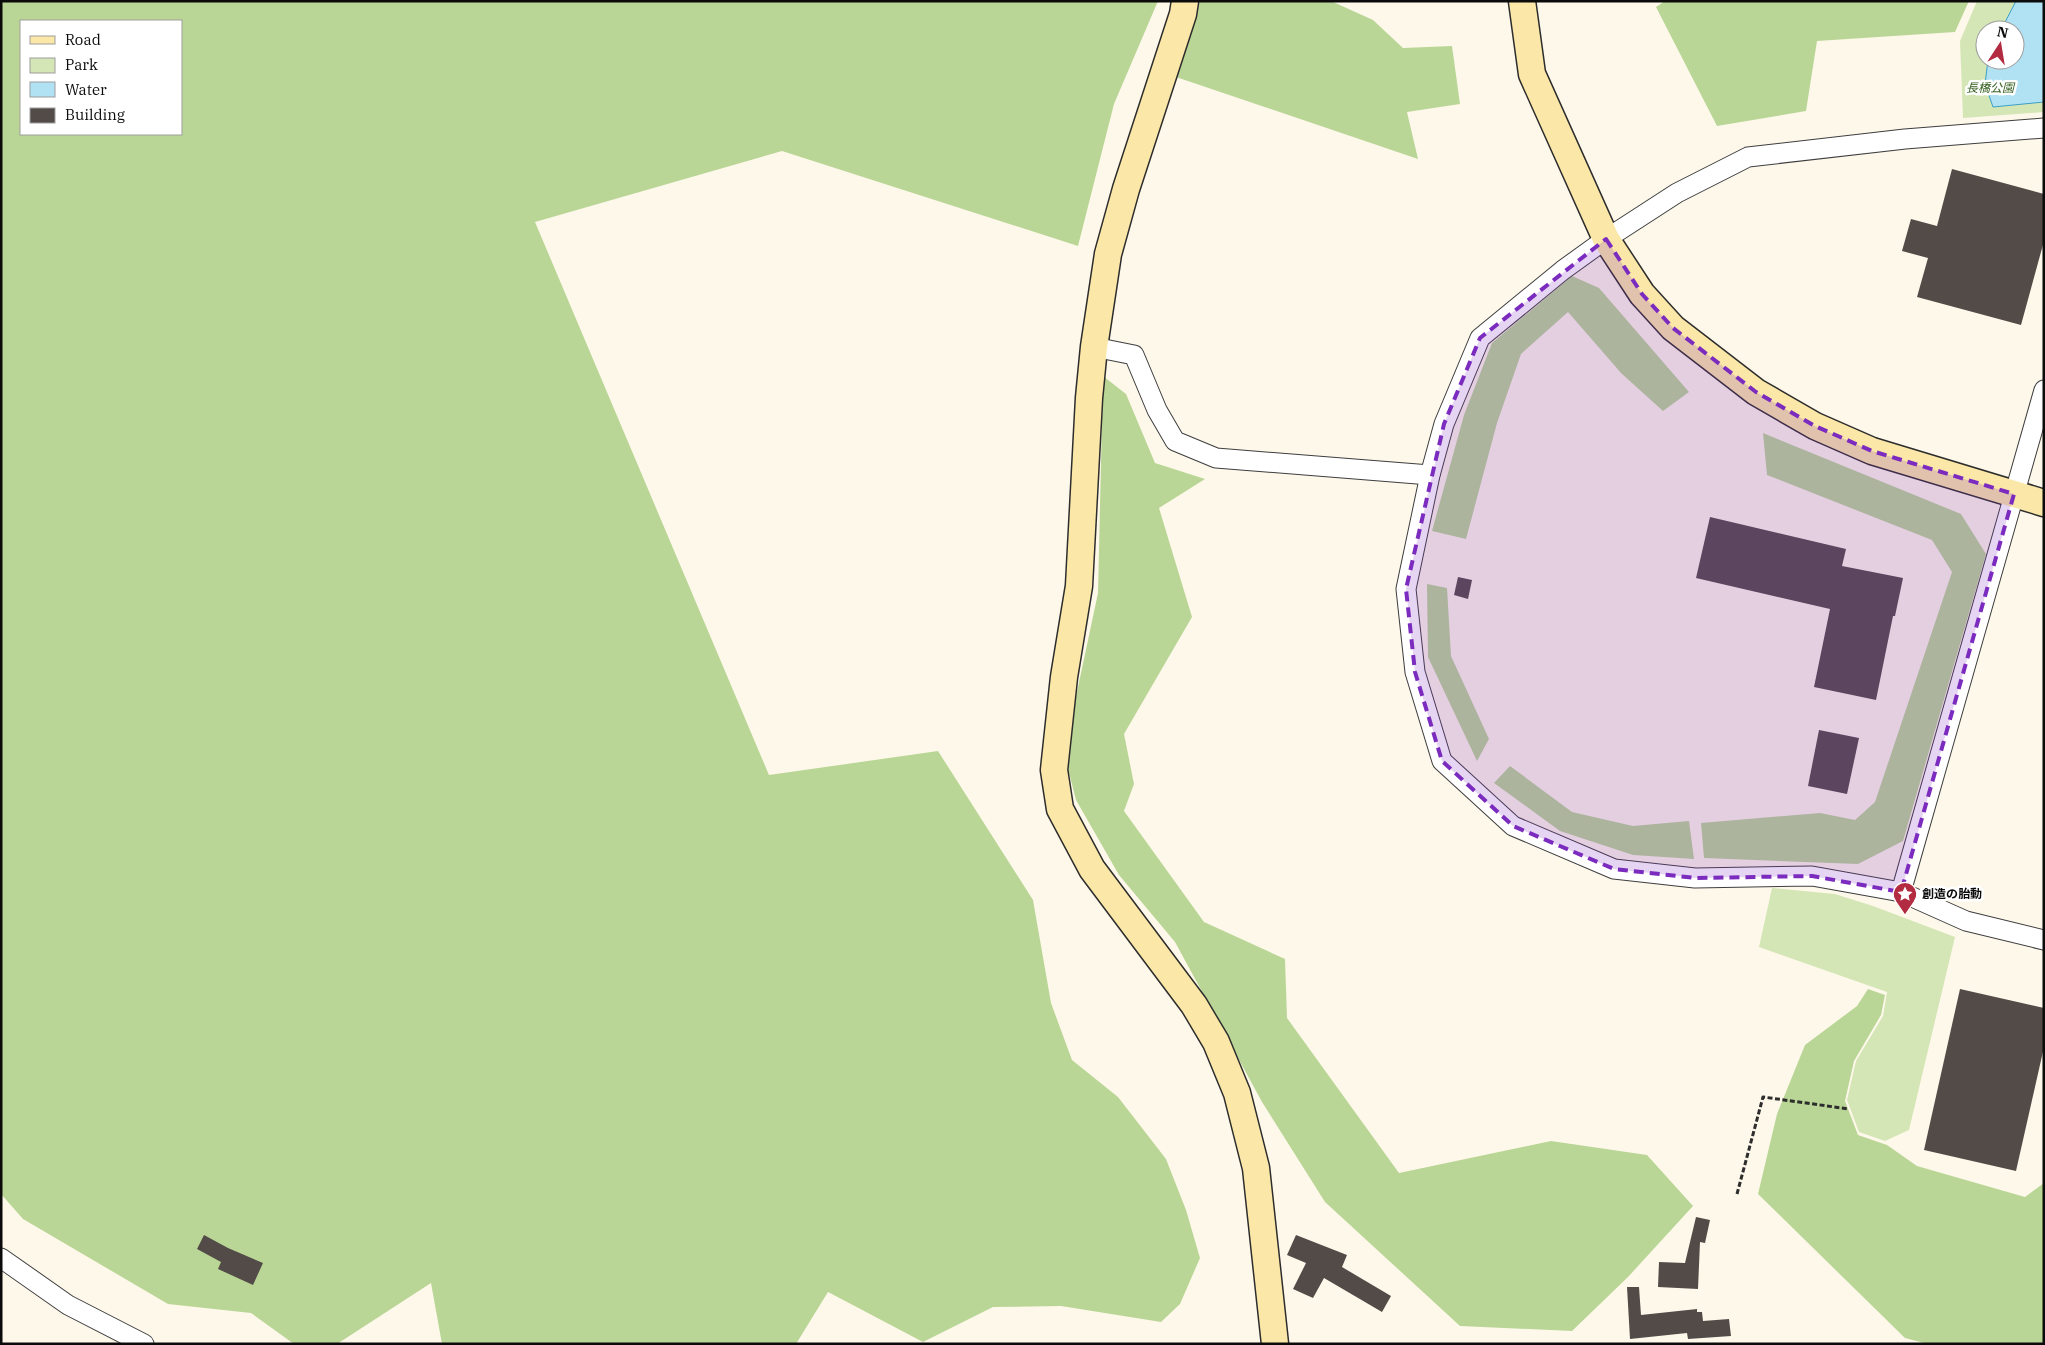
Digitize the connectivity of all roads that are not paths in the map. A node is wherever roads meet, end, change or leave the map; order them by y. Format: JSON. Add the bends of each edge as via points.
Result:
{"nodes":[{"id":1,"x":1185,"y":1,"type":"edge"},
{"id":2,"x":1522,"y":1,"type":"edge"},
{"id":3,"x":2044,"y":128,"type":"edge"},
{"id":4,"x":1606,"y":239,"type":"junction"},
{"id":5,"x":1094,"y":347,"type":"junction"},
{"id":6,"x":2044,"y":390,"type":"edge"},
{"id":7,"x":1430,"y":475,"type":"junction"},
{"id":8,"x":2014,"y":494,"type":"junction"},
{"id":9,"x":2044,"y":502,"type":"edge"},
{"id":10,"x":1901,"y":892,"type":"junction"},
{"id":11,"x":2044,"y":940,"type":"edge"},
{"id":12,"x":1,"y":1258,"type":"edge"},
{"id":13,"x":144,"y":1344,"type":"edge"},
{"id":14,"x":1275,"y":1344,"type":"edge"}],
"edges":[{"from":1,"to":5,"type":"street","via":[[1108,254]]},
{"from":2,"to":4,"type":"street","via":[[1532,74]]},
{"from":3,"to":4,"type":"street","via":[[1905,139],[1748,157],[1677,193]]},
{"from":4,"to":7,"type":"street","via":[[1480,338],[1444,424]]},
{"from":4,"to":8,"type":"street","via":[[1642,294],[1674,328],[1756,392],[1815,426],[1872,451]]},
{"from":5,"to":7,"type":"street","via":[[1134,355],[1157,410],[1175,441],[1216,458]]},
{"from":5,"to":14,"type":"street","via":[[1079,586],[1054,770],[1060,809],[1092,869],[1194,1006],[1216,1042],[1237,1093],[1256,1168]]},
{"from":6,"to":8,"type":"street"},
{"from":7,"to":10,"type":"street","via":[[1406,589],[1415,672],[1442,762],[1513,826],[1614,869],[1695,878],[1812,876]]},
{"from":8,"to":9,"type":"street"},
{"from":8,"to":10,"type":"street"},
{"from":10,"to":11,"type":"street","via":[[1966,921]]},
{"from":12,"to":13,"type":"street","via":[[68,1305]]}]}
